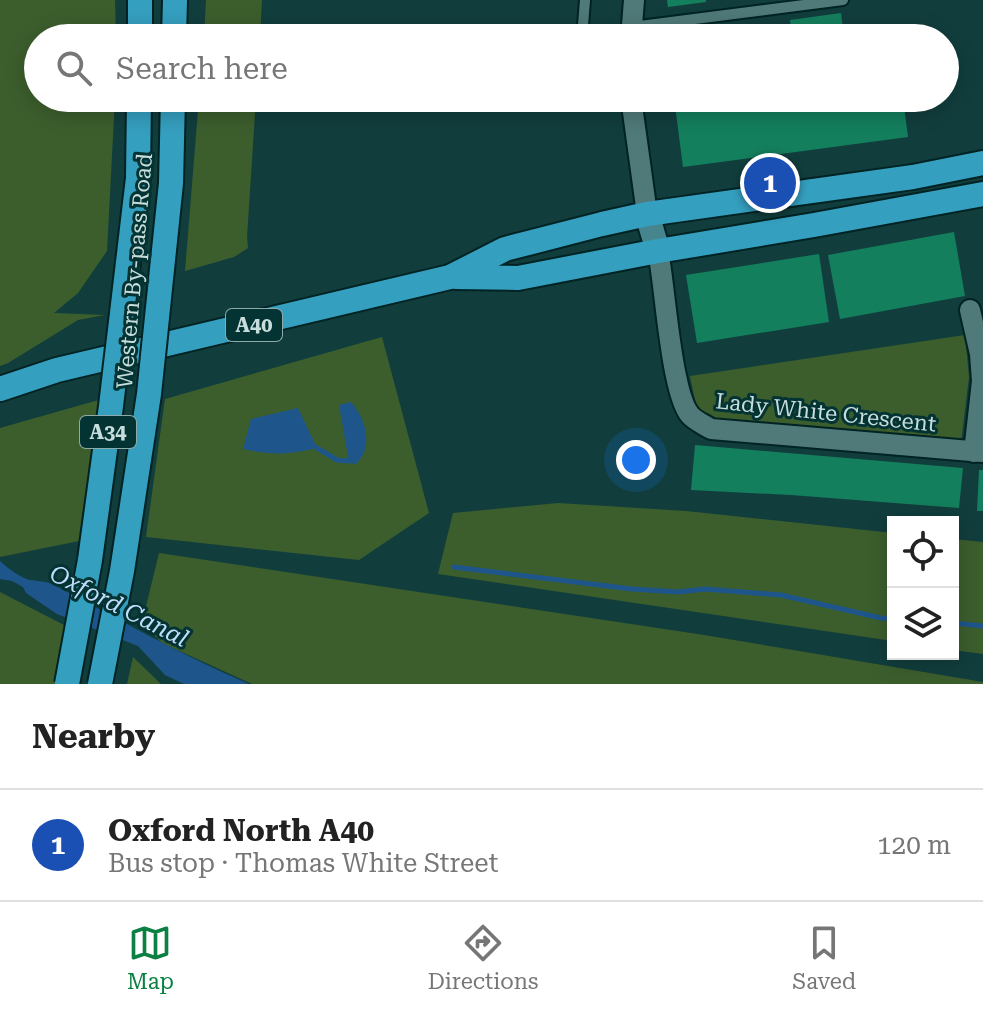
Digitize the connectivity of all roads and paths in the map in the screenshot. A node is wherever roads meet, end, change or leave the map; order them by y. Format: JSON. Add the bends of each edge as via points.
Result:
{"nodes":[{"id":1,"x":140,"y":0,"type":"edge"},
{"id":2,"x":175,"y":0,"type":"edge"},
{"id":3,"x":585,"y":0,"type":"edge"},
{"id":4,"x":634,"y":0,"type":"edge"},
{"id":5,"x":843,"y":0,"type":"edge"},
{"id":6,"x":140,"y":24,"type":"edge"},
{"id":7,"x":174,"y":24,"type":"edge"},
{"id":8,"x":583,"y":24,"type":"edge"},
{"id":9,"x":633,"y":24,"type":"edge"},
{"id":10,"x":690,"y":24,"type":"edge"},
{"id":11,"x":139,"y":112,"type":"edge"},
{"id":12,"x":173,"y":112,"type":"edge"},
{"id":13,"x":633,"y":112,"type":"edge"},
{"id":14,"x":983,"y":163,"type":"edge"},
{"id":15,"x":983,"y":194,"type":"edge"},
{"id":16,"x":647,"y":214,"type":"junction"},
{"id":17,"x":658,"y":251,"type":"junction"},
{"id":18,"x":450,"y":277,"type":"junction"},
{"id":19,"x":970,"y":310,"type":"dead end"},
{"id":20,"x":0,"y":389,"type":"edge"},
{"id":21,"x":978,"y":452,"type":"edge"},
{"id":22,"x":67,"y":684,"type":"edge"},
{"id":23,"x":100,"y":684,"type":"edge"}],
"edges":[{"from":1,"to":6,"type":"highway"},
{"from":2,"to":7,"type":"highway"},
{"from":3,"to":8,"type":"lane"},
{"from":4,"to":9,"type":"street"},
{"from":5,"to":10,"type":"lane"},
{"from":11,"to":22,"type":"highway","name":"Western By-pass Road","number":"A34","bridge":true,"via":[[138,178],[122,320],[93,545]]},
{"from":12,"to":23,"type":"highway","name":"Western By-pass Road","number":"A34","bridge":true,"via":[[171,183],[149,394]]},
{"from":13,"to":16,"type":"street"},
{"from":14,"to":16,"type":"highway","number":"A40"},
{"from":15,"to":17,"type":"highway","number":"A40"},
{"from":16,"to":17,"type":"street"},
{"from":16,"to":18,"type":"highway","number":"A40","via":[[505,249]]},
{"from":17,"to":18,"type":"highway","number":"A40","via":[[518,278]]},
{"from":17,"to":21,"type":"street","name":"Lady White Crescent","via":[[680,392],[690,415],[711,429]]},
{"from":18,"to":20,"type":"highway","number":"A40","via":[[57,370]]},
{"from":19,"to":21,"type":"street","via":[[982,381]]}]}
